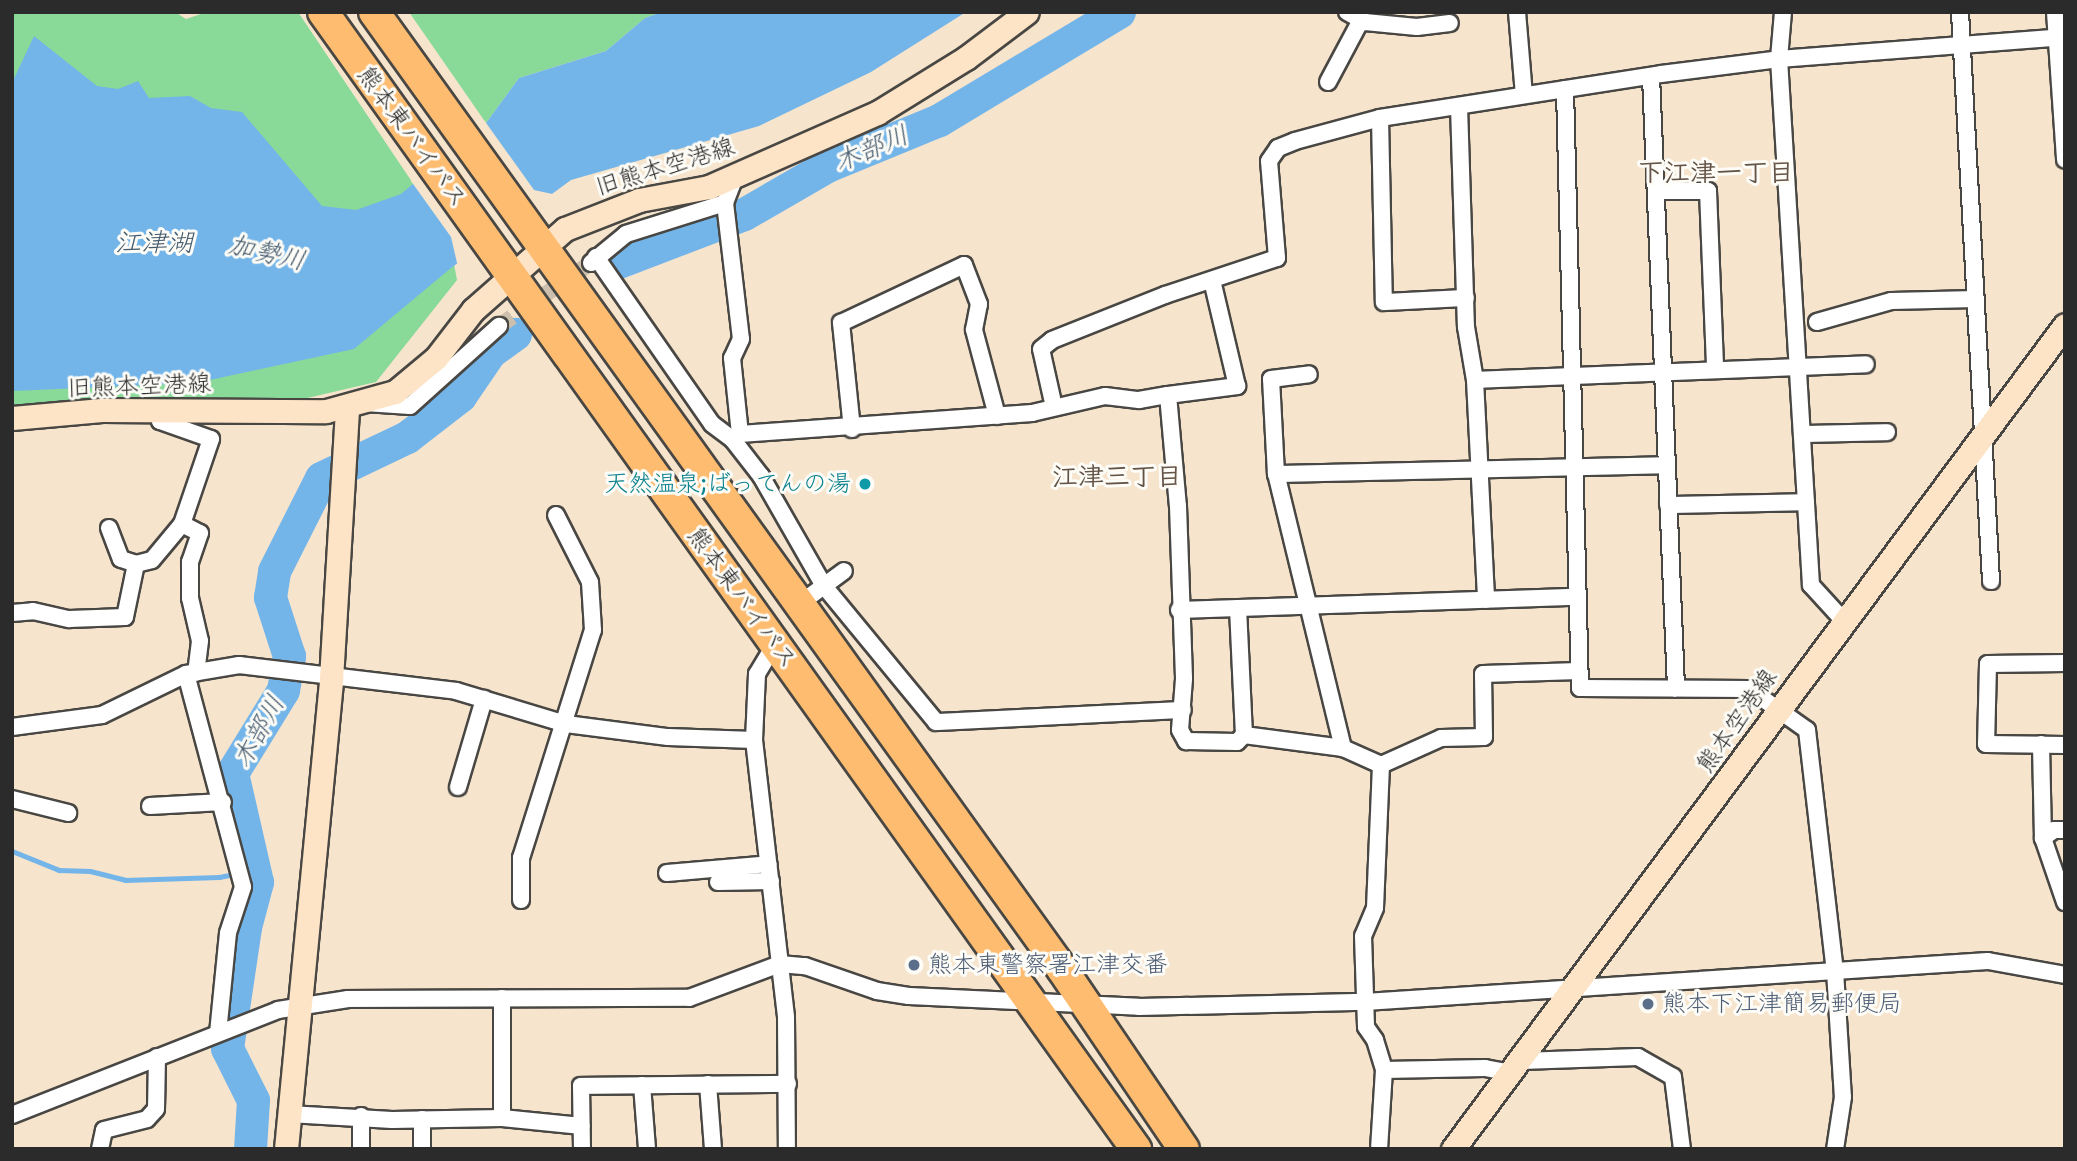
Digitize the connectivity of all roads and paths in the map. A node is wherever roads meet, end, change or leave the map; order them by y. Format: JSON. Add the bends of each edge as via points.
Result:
{"nodes":[{"id":1,"x":323,"y":12,"type":"edge"},
{"id":2,"x":374,"y":12,"type":"edge"},
{"id":3,"x":1027,"y":12,"type":"edge"},
{"id":4,"x":1517,"y":12,"type":"edge"},
{"id":5,"x":1783,"y":12,"type":"edge"},
{"id":6,"x":1960,"y":12,"type":"edge"},
{"id":7,"x":2055,"y":12,"type":"edge"},
{"id":8,"x":1354,"y":16,"type":"edge"},
{"id":9,"x":1450,"y":23,"type":"dead end"},
{"id":10,"x":2061,"y":37,"type":"edge"},
{"id":11,"x":1962,"y":45,"type":"junction"},
{"id":12,"x":1779,"y":59,"type":"junction"},
{"id":13,"x":1651,"y":76,"type":"junction"},
{"id":14,"x":1328,"y":82,"type":"dead end"},
{"id":15,"x":1565,"y":89,"type":"junction"},
{"id":16,"x":1524,"y":95,"type":"junction"},
{"id":17,"x":1459,"y":106,"type":"junction"},
{"id":18,"x":1380,"y":118,"type":"junction"},
{"id":19,"x":2065,"y":160,"type":"edge"},
{"id":20,"x":735,"y":177,"type":"junction"},
{"id":21,"x":1656,"y":191,"type":"junction"},
{"id":22,"x":725,"y":203,"type":"junction"},
{"id":23,"x":536,"y":239,"type":"junction"},
{"id":24,"x":504,"y":266,"type":"junction"},
{"id":25,"x":1212,"y":281,"type":"junction"},
{"id":26,"x":1466,"y":298,"type":"junction"},
{"id":27,"x":1976,"y":299,"type":"junction"},
{"id":28,"x":1817,"y":322,"type":"dead end"},
{"id":29,"x":2065,"y":325,"type":"edge"},
{"id":30,"x":499,"y":326,"type":"tunnel mouth"},
{"id":31,"x":1866,"y":364,"type":"dead end"},
{"id":32,"x":1715,"y":369,"type":"junction"},
{"id":33,"x":1798,"y":369,"type":"junction"},
{"id":34,"x":1663,"y":371,"type":"junction"},
{"id":35,"x":1309,"y":374,"type":"dead end"},
{"id":36,"x":1573,"y":376,"type":"junction"},
{"id":37,"x":1475,"y":380,"type":"junction"},
{"id":38,"x":1168,"y":395,"type":"junction"},
{"id":39,"x":355,"y":405,"type":"junction"},
{"id":40,"x":1054,"y":407,"type":"junction"},
{"id":41,"x":160,"y":409,"type":"junction"},
{"id":42,"x":997,"y":416,"type":"junction"},
{"id":43,"x":12,"y":418,"type":"edge"},
{"id":44,"x":852,"y":429,"type":"junction"},
{"id":45,"x":1887,"y":432,"type":"dead end"},
{"id":46,"x":1802,"y":434,"type":"junction"},
{"id":47,"x":1983,"y":436,"type":"junction"},
{"id":48,"x":736,"y":437,"type":"junction"},
{"id":49,"x":1667,"y":465,"type":"junction"},
{"id":50,"x":1576,"y":469,"type":"junction"},
{"id":51,"x":1481,"y":472,"type":"junction"},
{"id":52,"x":1276,"y":474,"type":"junction"},
{"id":53,"x":1806,"y":502,"type":"junction"},
{"id":54,"x":1668,"y":505,"type":"junction"},
{"id":55,"x":556,"y":515,"type":"dead end"},
{"id":56,"x":183,"y":524,"type":"junction"},
{"id":57,"x":109,"y":528,"type":"dead end"},
{"id":58,"x":136,"y":564,"type":"junction"},
{"id":59,"x":844,"y":571,"type":"dead end"},
{"id":60,"x":1991,"y":581,"type":"dead end"},
{"id":61,"x":824,"y":586,"type":"junction"},
{"id":62,"x":1576,"y":597,"type":"junction"},
{"id":63,"x":1486,"y":600,"type":"junction"},
{"id":64,"x":798,"y":605,"type":"junction"},
{"id":65,"x":1307,"y":606,"type":"junction"},
{"id":66,"x":1238,"y":608,"type":"junction"},
{"id":67,"x":1179,"y":610,"type":"junction"},
{"id":68,"x":12,"y":613,"type":"edge"},
{"id":69,"x":1843,"y":620,"type":"junction"},
{"id":70,"x":775,"y":644,"type":"junction"},
{"id":71,"x":2065,"y":663,"type":"edge"},
{"id":72,"x":1579,"y":671,"type":"junction"},
{"id":73,"x":191,"y":674,"type":"junction"},
{"id":74,"x":331,"y":679,"type":"junction"},
{"id":75,"x":1676,"y":688,"type":"junction"},
{"id":76,"x":484,"y":699,"type":"junction"},
{"id":77,"x":1183,"y":710,"type":"junction"},
{"id":78,"x":1776,"y":710,"type":"junction"},
{"id":79,"x":566,"y":724,"type":"junction"},
{"id":80,"x":12,"y":727,"type":"edge"},
{"id":81,"x":1244,"y":735,"type":"junction"},
{"id":82,"x":754,"y":740,"type":"junction"},
{"id":83,"x":2041,"y":744,"type":"junction"},
{"id":84,"x":2065,"y":745,"type":"edge"},
{"id":85,"x":1343,"y":748,"type":"junction"},
{"id":86,"x":1381,"y":765,"type":"junction"},
{"id":87,"x":458,"y":787,"type":"dead end"},
{"id":88,"x":12,"y":799,"type":"edge"},
{"id":89,"x":223,"y":802,"type":"junction"},
{"id":90,"x":150,"y":806,"type":"dead end"},
{"id":91,"x":68,"y":813,"type":"dead end"},
{"id":92,"x":2065,"y":830,"type":"edge"},
{"id":93,"x":2043,"y":838,"type":"junction"},
{"id":94,"x":769,"y":864,"type":"junction"},
{"id":95,"x":667,"y":873,"type":"dead end"},
{"id":96,"x":718,"y":881,"type":"dead end"},
{"id":97,"x":771,"y":881,"type":"junction"},
{"id":98,"x":521,"y":900,"type":"dead end"},
{"id":99,"x":2065,"y":902,"type":"edge"},
{"id":100,"x":780,"y":964,"type":"junction"},
{"id":101,"x":1835,"y":971,"type":"junction"},
{"id":102,"x":2065,"y":975,"type":"edge"},
{"id":103,"x":1571,"y":990,"type":"junction"},
{"id":104,"x":502,"y":998,"type":"junction"},
{"id":105,"x":1031,"y":1001,"type":"junction"},
{"id":106,"x":1082,"y":1002,"type":"junction"},
{"id":107,"x":1365,"y":1002,"type":"junction"},
{"id":108,"x":300,"y":1009,"type":"junction"},
{"id":109,"x":218,"y":1033,"type":"junction"},
{"id":110,"x":157,"y":1057,"type":"junction"},
{"id":111,"x":1516,"y":1067,"type":"junction"},
{"id":112,"x":1384,"y":1070,"type":"junction"},
{"id":113,"x":788,"y":1083,"type":"junction"},
{"id":114,"x":708,"y":1084,"type":"junction"},
{"id":115,"x":642,"y":1085,"type":"junction"},
{"id":116,"x":289,"y":1114,"type":"junction"},
{"id":117,"x":12,"y":1115,"type":"edge"},
{"id":118,"x":361,"y":1116,"type":"junction"},
{"id":119,"x":502,"y":1118,"type":"junction"},
{"id":120,"x":422,"y":1119,"type":"junction"},
{"id":121,"x":582,"y":1126,"type":"junction"},
{"id":122,"x":100,"y":1149,"type":"edge"},
{"id":123,"x":286,"y":1149,"type":"edge"},
{"id":124,"x":360,"y":1149,"type":"edge"},
{"id":125,"x":422,"y":1149,"type":"edge"},
{"id":126,"x":582,"y":1149,"type":"edge"},
{"id":127,"x":647,"y":1149,"type":"edge"},
{"id":128,"x":713,"y":1149,"type":"edge"},
{"id":129,"x":787,"y":1149,"type":"edge"},
{"id":130,"x":1136,"y":1149,"type":"edge"},
{"id":131,"x":1184,"y":1149,"type":"edge"},
{"id":132,"x":1379,"y":1149,"type":"edge"},
{"id":133,"x":1453,"y":1149,"type":"edge"},
{"id":134,"x":1682,"y":1149,"type":"edge"},
{"id":135,"x":1835,"y":1149,"type":"edge"}],
"edges":[{"from":1,"to":24,"type":"highway","name":"熊本東バイパス"},
{"from":2,"to":23,"type":"highway","name":"熊本東バイパス"},
{"from":3,"to":20,"type":"street","name":"旧熊本空港線","via":[[877,113]]},
{"from":4,"to":16,"type":"street"},
{"from":5,"to":12,"type":"street"},
{"from":6,"to":11,"type":"street"},
{"from":7,"to":10,"type":"street"},
{"from":8,"to":9,"type":"street","via":[[1417,27]]},
{"from":8,"to":14,"type":"street"},
{"from":10,"to":11,"type":"street"},
{"from":10,"to":19,"type":"street"},
{"from":11,"to":12,"type":"street"},
{"from":11,"to":27,"type":"street"},
{"from":12,"to":13,"type":"street"},
{"from":12,"to":33,"type":"street"},
{"from":13,"to":15,"type":"street"},
{"from":13,"to":21,"type":"street"},
{"from":15,"to":16,"type":"street"},
{"from":15,"to":36,"type":"street"},
{"from":16,"to":17,"type":"street"},
{"from":17,"to":18,"type":"street"},
{"from":17,"to":26,"type":"street"},
{"from":18,"to":25,"type":"street","via":[[1295,141],[1272,153],[1277,258]]},
{"from":18,"to":26,"type":"street","via":[[1384,302]]},
{"from":20,"to":22,"type":"street"},
{"from":20,"to":23,"type":"street","name":"旧熊本空港線","via":[[598,214]]},
{"from":21,"to":32,"type":"street","via":[[1708,191]]},
{"from":21,"to":34,"type":"street"},
{"from":22,"to":48,"type":"street","via":[[741,339],[732,358]]},
{"from":22,"to":48,"type":"street","via":[[626,234],[594,260],[712,424]]},
{"from":23,"to":24,"type":"street","name":"旧熊本空港線"},
{"from":23,"to":64,"type":"highway","name":"熊本東バイパス"},
{"from":24,"to":39,"type":"street","name":"旧熊本空港線","via":[[408,385]]},
{"from":24,"to":70,"type":"highway","name":"熊本東バイパス"},
{"from":25,"to":38,"type":"street","via":[[1237,386]]},
{"from":25,"to":40,"type":"street","via":[[1052,340],[1041,349]]},
{"from":26,"to":37,"type":"street"},
{"from":27,"to":28,"type":"street","via":[[1891,301]]},
{"from":27,"to":47,"type":"street"},
{"from":29,"to":47,"type":"street","name":"熊本空港線"},
{"from":30,"to":39,"type":"street","via":[[410,407]]},
{"from":31,"to":33,"type":"street"},
{"from":32,"to":33,"type":"street"},
{"from":32,"to":34,"type":"street"},
{"from":33,"to":46,"type":"street"},
{"from":34,"to":36,"type":"street"},
{"from":34,"to":49,"type":"street"},
{"from":35,"to":52,"type":"street","via":[[1271,379]]},
{"from":36,"to":37,"type":"street"},
{"from":36,"to":50,"type":"street"},
{"from":37,"to":51,"type":"street"},
{"from":38,"to":40,"type":"street","via":[[1139,400],[1105,396]]},
{"from":38,"to":67,"type":"street","via":[[1178,506]]},
{"from":39,"to":41,"type":"street","name":"旧熊本空港線","via":[[284,412]]},
{"from":39,"to":74,"type":"street","via":[[342,490]]},
{"from":40,"to":42,"type":"street"},
{"from":41,"to":43,"type":"street","name":"旧熊本空港線"},
{"from":41,"to":56,"type":"street","via":[[160,421],[211,439]]},
{"from":42,"to":44,"type":"street"},
{"from":42,"to":44,"type":"street","via":[[974,330],[979,304],[964,265],[841,323]]},
{"from":44,"to":48,"type":"street"},
{"from":45,"to":46,"type":"street"},
{"from":46,"to":53,"type":"street"},
{"from":47,"to":60,"type":"street"},
{"from":47,"to":69,"type":"street","name":"熊本空港線"},
{"from":48,"to":61,"type":"street"},
{"from":49,"to":50,"type":"street"},
{"from":49,"to":54,"type":"street"},
{"from":50,"to":51,"type":"street"},
{"from":50,"to":62,"type":"street"},
{"from":51,"to":52,"type":"street"},
{"from":51,"to":63,"type":"street"},
{"from":52,"to":65,"type":"street"},
{"from":53,"to":54,"type":"street"},
{"from":53,"to":69,"type":"street","via":[[1811,585]]},
{"from":54,"to":75,"type":"street"},
{"from":55,"to":79,"type":"street","via":[[590,582],[594,606],[593,630]]},
{"from":56,"to":58,"type":"street","via":[[152,560]]},
{"from":56,"to":73,"type":"street","via":[[200,533],[190,562],[190,598],[200,641]]},
{"from":57,"to":58,"type":"street","via":[[121,559]]},
{"from":58,"to":68,"type":"street","via":[[125,617],[69,619],[33,611]]},
{"from":59,"to":61,"type":"street"},
{"from":61,"to":64,"type":"street"},
{"from":61,"to":77,"type":"street","via":[[936,722]]},
{"from":62,"to":63,"type":"street"},
{"from":62,"to":72,"type":"street"},
{"from":63,"to":65,"type":"street"},
{"from":64,"to":106,"type":"highway","name":"熊本東バイパス"},
{"from":65,"to":66,"type":"street"},
{"from":65,"to":85,"type":"street"},
{"from":66,"to":67,"type":"street"},
{"from":66,"to":81,"type":"street"},
{"from":67,"to":77,"type":"street"},
{"from":69,"to":78,"type":"street","name":"熊本空港線"},
{"from":70,"to":82,"type":"street","via":[[757,674]]},
{"from":70,"to":105,"type":"highway","name":"熊本東バイパス"},
{"from":71,"to":83,"type":"street","via":[[1988,664],[1986,744]]},
{"from":72,"to":75,"type":"street","via":[[1580,688]]},
{"from":72,"to":86,"type":"street","via":[[1483,674],[1483,737],[1441,738]]},
{"from":73,"to":74,"type":"street","via":[[239,665]]},
{"from":73,"to":80,"type":"street","via":[[102,715]]},
{"from":73,"to":89,"type":"street","via":[[211,778]]},
{"from":74,"to":76,"type":"street","via":[[456,691]]},
{"from":74,"to":108,"type":"street"},
{"from":75,"to":78,"type":"street","via":[[1749,689]]},
{"from":76,"to":79,"type":"street"},
{"from":76,"to":87,"type":"street"},
{"from":77,"to":81,"type":"street","via":[[1181,730],[1186,741],[1237,741]]},
{"from":78,"to":101,"type":"street","via":[[1807,730]]},
{"from":78,"to":103,"type":"street","name":"熊本空港線","via":[[1686,839]]},
{"from":79,"to":82,"type":"street","via":[[668,737]]},
{"from":79,"to":98,"type":"street","via":[[521,858]]},
{"from":81,"to":85,"type":"street"},
{"from":82,"to":94,"type":"street"},
{"from":83,"to":84,"type":"street"},
{"from":83,"to":93,"type":"street"},
{"from":85,"to":86,"type":"street"},
{"from":86,"to":107,"type":"street","via":[[1375,908],[1363,936]]},
{"from":88,"to":91,"type":"street"},
{"from":89,"to":90,"type":"street"},
{"from":89,"to":109,"type":"street","via":[[243,887],[228,933]]},
{"from":92,"to":93,"type":"street","via":[[2054,830]]},
{"from":93,"to":99,"type":"street"},
{"from":94,"to":95,"type":"street"},
{"from":94,"to":97,"type":"street"},
{"from":96,"to":97,"type":"street"},
{"from":97,"to":100,"type":"street"},
{"from":100,"to":104,"type":"street","via":[[689,998]]},
{"from":100,"to":105,"type":"street","via":[[805,966],[877,991],[909,996]]},
{"from":100,"to":113,"type":"street"},
{"from":101,"to":102,"type":"street","via":[[1988,961]]},
{"from":101,"to":103,"type":"street"},
{"from":101,"to":135,"type":"street","via":[[1843,1097]]},
{"from":103,"to":107,"type":"street"},
{"from":103,"to":111,"type":"street","name":"熊本空港線"},
{"from":104,"to":108,"type":"street","via":[[348,999]]},
{"from":104,"to":119,"type":"street"},
{"from":105,"to":106,"type":"street"},
{"from":105,"to":130,"type":"highway","name":"熊本東バイパス"},
{"from":106,"to":107,"type":"street","via":[[1139,1007]]},
{"from":106,"to":131,"type":"highway","name":"熊本東バイパス"},
{"from":107,"to":112,"type":"street","via":[[1366,1027]]},
{"from":108,"to":109,"type":"street","via":[[278,1010]]},
{"from":108,"to":116,"type":"street"},
{"from":109,"to":110,"type":"street"},
{"from":110,"to":117,"type":"street"},
{"from":110,"to":122,"type":"street","via":[[156,1109],[147,1119],[104,1130]]},
{"from":111,"to":112,"type":"street"},
{"from":111,"to":133,"type":"street","name":"熊本空港線"},
{"from":111,"to":134,"type":"street","via":[[1639,1057],[1673,1077]]},
{"from":112,"to":132,"type":"street"},
{"from":113,"to":114,"type":"street"},
{"from":113,"to":129,"type":"street"},
{"from":114,"to":115,"type":"street"},
{"from":114,"to":128,"type":"street"},
{"from":115,"to":121,"type":"street","via":[[581,1086]]},
{"from":115,"to":127,"type":"street"},
{"from":116,"to":118,"type":"street"},
{"from":116,"to":123,"type":"street"},
{"from":118,"to":120,"type":"street"},
{"from":118,"to":124,"type":"street"},
{"from":119,"to":120,"type":"street"},
{"from":119,"to":121,"type":"street"},
{"from":120,"to":125,"type":"street"},
{"from":121,"to":126,"type":"street"}]}
